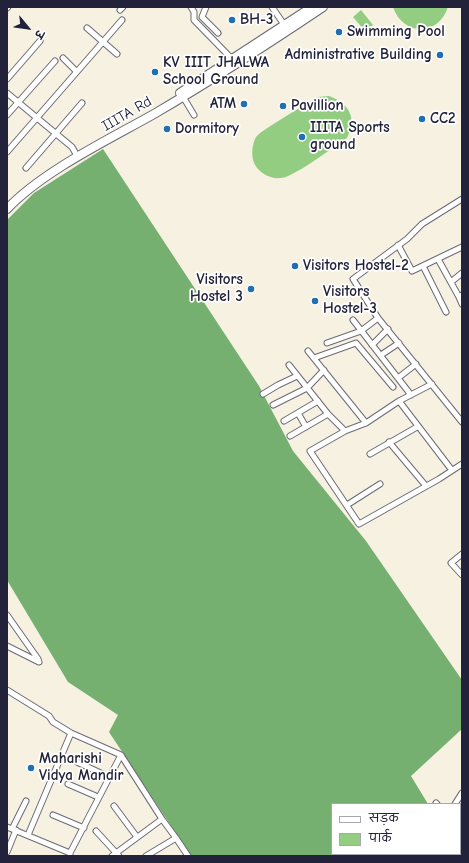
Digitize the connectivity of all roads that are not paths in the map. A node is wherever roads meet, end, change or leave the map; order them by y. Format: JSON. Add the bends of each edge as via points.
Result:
{"nodes":[{"id":1,"x":191,"y":7,"type":"edge"},
{"id":2,"x":206,"y":7,"type":"edge"},
{"id":3,"x":272,"y":7,"type":"edge"},
{"id":4,"x":312,"y":7,"type":"edge"},
{"id":5,"x":323,"y":7,"type":"edge"},
{"id":6,"x":122,"y":20,"type":"dead end"},
{"id":7,"x":285,"y":26,"type":"junction"},
{"id":8,"x":87,"y":28,"type":"dead end"},
{"id":9,"x":218,"y":34,"type":"dead end"},
{"id":10,"x":40,"y":41,"type":"dead end"},
{"id":11,"x":102,"y":42,"type":"junction"},
{"id":12,"x":116,"y":54,"type":"dead end"},
{"id":13,"x":63,"y":58,"type":"dead end"},
{"id":14,"x":233,"y":60,"type":"junction"},
{"id":15,"x":55,"y":61,"type":"dead end"},
{"id":16,"x":76,"y":71,"type":"junction"},
{"id":17,"x":7,"y":79,"type":"edge"},
{"id":18,"x":7,"y":93,"type":"edge"},
{"id":19,"x":182,"y":95,"type":"junction"},
{"id":20,"x":19,"y":102,"type":"junction"},
{"id":21,"x":82,"y":103,"type":"dead end"},
{"id":22,"x":194,"y":115,"type":"dead end"},
{"id":23,"x":7,"y":116,"type":"edge"},
{"id":24,"x":36,"y":117,"type":"junction"},
{"id":25,"x":55,"y":134,"type":"junction"},
{"id":26,"x":7,"y":152,"type":"edge"},
{"id":27,"x":76,"y":154,"type":"junction"},
{"id":28,"x":26,"y":168,"type":"dead end"},
{"id":29,"x":462,"y":199,"type":"edge"},
{"id":30,"x":7,"y":201,"type":"edge"},
{"id":31,"x":7,"y":209,"type":"edge"},
{"id":32,"x":398,"y":245,"type":"junction"},
{"id":33,"x":462,"y":247,"type":"edge"},
{"id":34,"x":438,"y":259,"type":"junction"},
{"id":35,"x":423,"y":266,"type":"junction"},
{"id":36,"x":462,"y":274,"type":"edge"},
{"id":37,"x":451,"y":282,"type":"junction"},
{"id":38,"x":460,"y":296,"type":"edge"},
{"id":39,"x":462,"y":304,"type":"edge"},
{"id":40,"x":446,"y":312,"type":"dead end"},
{"id":41,"x":378,"y":318,"type":"junction"},
{"id":42,"x":353,"y":320,"type":"dead end"},
{"id":43,"x":388,"y":329,"type":"junction"},
{"id":44,"x":363,"y":333,"type":"junction"},
{"id":45,"x":356,"y":342,"type":"junction"},
{"id":46,"x":327,"y":343,"type":"dead end"},
{"id":47,"x":399,"y":343,"type":"junction"},
{"id":48,"x":372,"y":345,"type":"junction"},
{"id":49,"x":308,"y":351,"type":"dead end"},
{"id":50,"x":381,"y":355,"type":"junction"},
{"id":51,"x":314,"y":358,"type":"junction"},
{"id":52,"x":416,"y":364,"type":"junction"},
{"id":53,"x":289,"y":365,"type":"dead end"},
{"id":54,"x":324,"y":370,"type":"junction"},
{"id":55,"x":297,"y":376,"type":"junction"},
{"id":56,"x":398,"y":378,"type":"junction"},
{"id":57,"x":432,"y":384,"type":"junction"},
{"id":58,"x":393,"y":386,"type":"dead end"},
{"id":59,"x":307,"y":388,"type":"junction"},
{"id":60,"x":263,"y":394,"type":"dead end"},
{"id":61,"x":411,"y":394,"type":"junction"},
{"id":62,"x":318,"y":401,"type":"junction"},
{"id":63,"x":399,"y":401,"type":"junction"},
{"id":64,"x":273,"y":405,"type":"dead end"},
{"id":65,"x":298,"y":413,"type":"junction"},
{"id":66,"x":328,"y":414,"type":"junction"},
{"id":67,"x":284,"y":421,"type":"dead end"},
{"id":68,"x":462,"y":422,"type":"edge"},
{"id":69,"x":366,"y":423,"type":"junction"},
{"id":70,"x":306,"y":427,"type":"junction"},
{"id":71,"x":417,"y":427,"type":"junction"},
{"id":72,"x":345,"y":431,"type":"junction"},
{"id":73,"x":290,"y":436,"type":"dead end"},
{"id":74,"x":389,"y":442,"type":"junction"},
{"id":75,"x":370,"y":454,"type":"dead end"},
{"id":76,"x":462,"y":464,"type":"edge"},
{"id":77,"x":451,"y":470,"type":"junction"},
{"id":78,"x":380,"y":484,"type":"dead end"},
{"id":79,"x":426,"y":486,"type":"junction"},
{"id":80,"x":347,"y":505,"type":"junction"},
{"id":81,"x":462,"y":554,"type":"edge"},
{"id":82,"x":462,"y":575,"type":"edge"},
{"id":83,"x":8,"y":619,"type":"edge"},
{"id":84,"x":7,"y":646,"type":"edge"},
{"id":85,"x":7,"y":690,"type":"edge"},
{"id":86,"x":71,"y":733,"type":"junction"},
{"id":87,"x":121,"y":755,"type":"junction"},
{"id":88,"x":77,"y":762,"type":"dead end"},
{"id":89,"x":109,"y":777,"type":"junction"},
{"id":90,"x":68,"y":784,"type":"dead end"},
{"id":91,"x":462,"y":793,"type":"edge"},
{"id":92,"x":98,"y":797,"type":"junction"},
{"id":93,"x":26,"y":801,"type":"dead end"},
{"id":94,"x":456,"y":803,"type":"edge"},
{"id":95,"x":114,"y":806,"type":"dead end"},
{"id":96,"x":53,"y":815,"type":"dead end"},
{"id":97,"x":162,"y":819,"type":"junction"},
{"id":98,"x":84,"y":828,"type":"junction"},
{"id":99,"x":12,"y":829,"type":"edge"},
{"id":100,"x":96,"y":831,"type":"dead end"},
{"id":101,"x":28,"y":836,"type":"junction"},
{"id":102,"x":137,"y":837,"type":"junction"},
{"id":103,"x":176,"y":838,"type":"junction"},
{"id":104,"x":7,"y":852,"type":"edge"},
{"id":105,"x":70,"y":855,"type":"edge"},
{"id":106,"x":115,"y":855,"type":"edge"},
{"id":107,"x":146,"y":856,"type":"edge"},
{"id":108,"x":188,"y":856,"type":"edge"}],
"edges":[{"from":1,"to":14,"type":"street","via":[[194,20]]},
{"from":2,"to":9,"type":"street","via":[[202,17]]},
{"from":3,"to":7,"type":"street"},
{"from":4,"to":7,"type":"main road","name":"IIITA Rd"},
{"from":5,"to":19,"type":"main road","name":"IIITA Rd","via":[[213,80]]},
{"from":6,"to":11,"type":"street"},
{"from":7,"to":14,"type":"main road","name":"IIITA Rd"},
{"from":8,"to":11,"type":"street"},
{"from":10,"to":17,"type":"street"},
{"from":11,"to":12,"type":"street"},
{"from":11,"to":16,"type":"street"},
{"from":13,"to":16,"type":"street"},
{"from":14,"to":19,"type":"main road","name":"IIITA Rd"},
{"from":15,"to":20,"type":"street"},
{"from":16,"to":24,"type":"street"},
{"from":18,"to":20,"type":"street"},
{"from":19,"to":22,"type":"street"},
{"from":19,"to":27,"type":"main road","name":"IIITA Rd"},
{"from":19,"to":31,"type":"main road","name":"IIITA Rd","via":[[57,170],[27,190]]},
{"from":20,"to":23,"type":"street"},
{"from":20,"to":24,"type":"street"},
{"from":21,"to":25,"type":"street"},
{"from":24,"to":25,"type":"street"},
{"from":24,"to":26,"type":"street"},
{"from":25,"to":27,"type":"street","via":[[72,147]]},
{"from":25,"to":28,"type":"street"},
{"from":27,"to":30,"type":"main road","name":"IIITA Rd","via":[[33,180]]},
{"from":29,"to":32,"type":"street","via":[[422,224]]},
{"from":32,"to":35,"type":"street","via":[[412,271]]},
{"from":32,"to":41,"type":"street","via":[[353,279]]},
{"from":33,"to":34,"type":"street"},
{"from":34,"to":35,"type":"street"},
{"from":34,"to":37,"type":"street"},
{"from":35,"to":40,"type":"street"},
{"from":36,"to":37,"type":"street"},
{"from":37,"to":38,"type":"street"},
{"from":38,"to":39,"type":"street"},
{"from":41,"to":43,"type":"street"},
{"from":41,"to":44,"type":"street"},
{"from":42,"to":44,"type":"street"},
{"from":43,"to":47,"type":"street"},
{"from":43,"to":48,"type":"street"},
{"from":44,"to":45,"type":"street"},
{"from":44,"to":46,"type":"street"},
{"from":44,"to":48,"type":"street"},
{"from":45,"to":51,"type":"street"},
{"from":45,"to":58,"type":"street"},
{"from":47,"to":50,"type":"street"},
{"from":47,"to":52,"type":"street"},
{"from":48,"to":50,"type":"street"},
{"from":49,"to":51,"type":"street"},
{"from":50,"to":56,"type":"street"},
{"from":51,"to":54,"type":"street"},
{"from":52,"to":56,"type":"street"},
{"from":52,"to":57,"type":"street"},
{"from":53,"to":55,"type":"street"},
{"from":54,"to":59,"type":"street"},
{"from":54,"to":69,"type":"street"},
{"from":55,"to":59,"type":"street"},
{"from":55,"to":60,"type":"street"},
{"from":56,"to":61,"type":"street"},
{"from":57,"to":61,"type":"street"},
{"from":57,"to":68,"type":"street"},
{"from":59,"to":62,"type":"street"},
{"from":59,"to":64,"type":"street"},
{"from":61,"to":63,"type":"street"},
{"from":62,"to":65,"type":"street"},
{"from":62,"to":66,"type":"street"},
{"from":63,"to":69,"type":"street"},
{"from":63,"to":71,"type":"street"},
{"from":65,"to":67,"type":"street"},
{"from":65,"to":70,"type":"street"},
{"from":66,"to":70,"type":"street"},
{"from":66,"to":72,"type":"street"},
{"from":69,"to":72,"type":"street"},
{"from":70,"to":73,"type":"street"},
{"from":71,"to":74,"type":"street"},
{"from":71,"to":77,"type":"street"},
{"from":72,"to":80,"type":"street","via":[[310,451]]},
{"from":74,"to":75,"type":"street"},
{"from":74,"to":79,"type":"street"},
{"from":76,"to":77,"type":"street"},
{"from":77,"to":79,"type":"street"},
{"from":78,"to":80,"type":"street"},
{"from":79,"to":80,"type":"street","via":[[359,524]]},
{"from":81,"to":82,"type":"street","via":[[451,562]]},
{"from":83,"to":84,"type":"street","via":[[39,662]]},
{"from":85,"to":86,"type":"street"},
{"from":86,"to":87,"type":"street"},
{"from":86,"to":101,"type":"street"},
{"from":87,"to":89,"type":"street"},
{"from":87,"to":97,"type":"street"},
{"from":88,"to":89,"type":"street"},
{"from":89,"to":92,"type":"street"},
{"from":90,"to":92,"type":"street"},
{"from":91,"to":94,"type":"street"},
{"from":92,"to":98,"type":"street"},
{"from":93,"to":99,"type":"street"},
{"from":95,"to":102,"type":"street"},
{"from":96,"to":98,"type":"street"},
{"from":97,"to":102,"type":"street"},
{"from":97,"to":103,"type":"street"},
{"from":98,"to":105,"type":"street"},
{"from":99,"to":101,"type":"street"},
{"from":99,"to":104,"type":"street"},
{"from":100,"to":106,"type":"street"},
{"from":101,"to":105,"type":"street"},
{"from":102,"to":106,"type":"street"},
{"from":103,"to":107,"type":"street"},
{"from":103,"to":108,"type":"street"}]}
